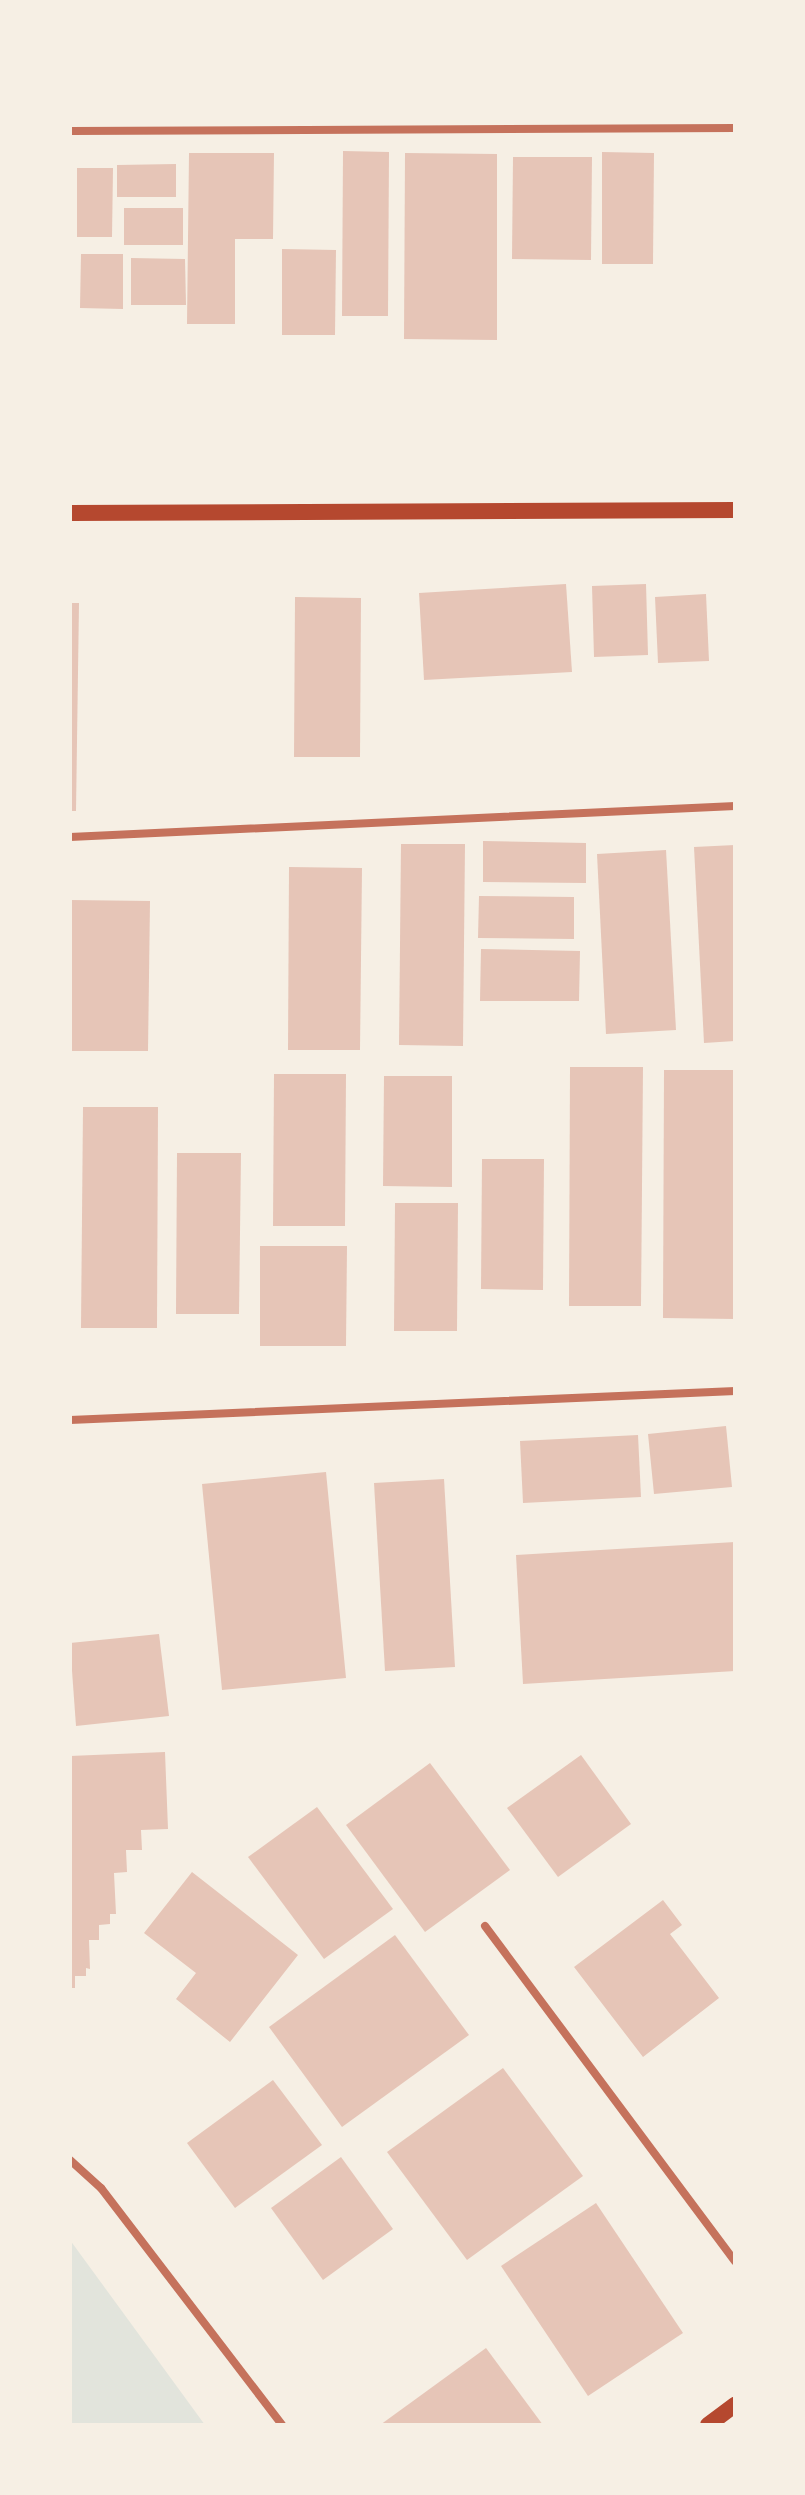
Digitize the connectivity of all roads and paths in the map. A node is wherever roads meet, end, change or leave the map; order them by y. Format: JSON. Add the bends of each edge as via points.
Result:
{"nodes":[{"id":1,"x":735,"y":128,"type":"edge"},
{"id":2,"x":70,"y":131,"type":"edge"},
{"id":3,"x":735,"y":510,"type":"edge"},
{"id":4,"x":70,"y":513,"type":"edge"},
{"id":5,"x":735,"y":806,"type":"edge"},
{"id":6,"x":70,"y":837,"type":"edge"},
{"id":7,"x":735,"y":1391,"type":"edge"},
{"id":8,"x":70,"y":1420,"type":"edge"},
{"id":9,"x":485,"y":1926,"type":"dead end"},
{"id":10,"x":70,"y":2160,"type":"edge"},
{"id":11,"x":735,"y":2261,"type":"edge"},
{"id":12,"x":735,"y":2405,"type":"edge"},
{"id":13,"x":282,"y":2425,"type":"edge"},
{"id":14,"x":708,"y":2425,"type":"edge"}],
"edges":[{"from":1,"to":2,"type":"street"},
{"from":3,"to":4,"type":"main road"},
{"from":5,"to":6,"type":"street"},
{"from":7,"to":8,"type":"street"},
{"from":9,"to":11,"type":"street"},
{"from":10,"to":13,"type":"street","via":[[101,2188]]},
{"from":12,"to":14,"type":"main road"}]}
